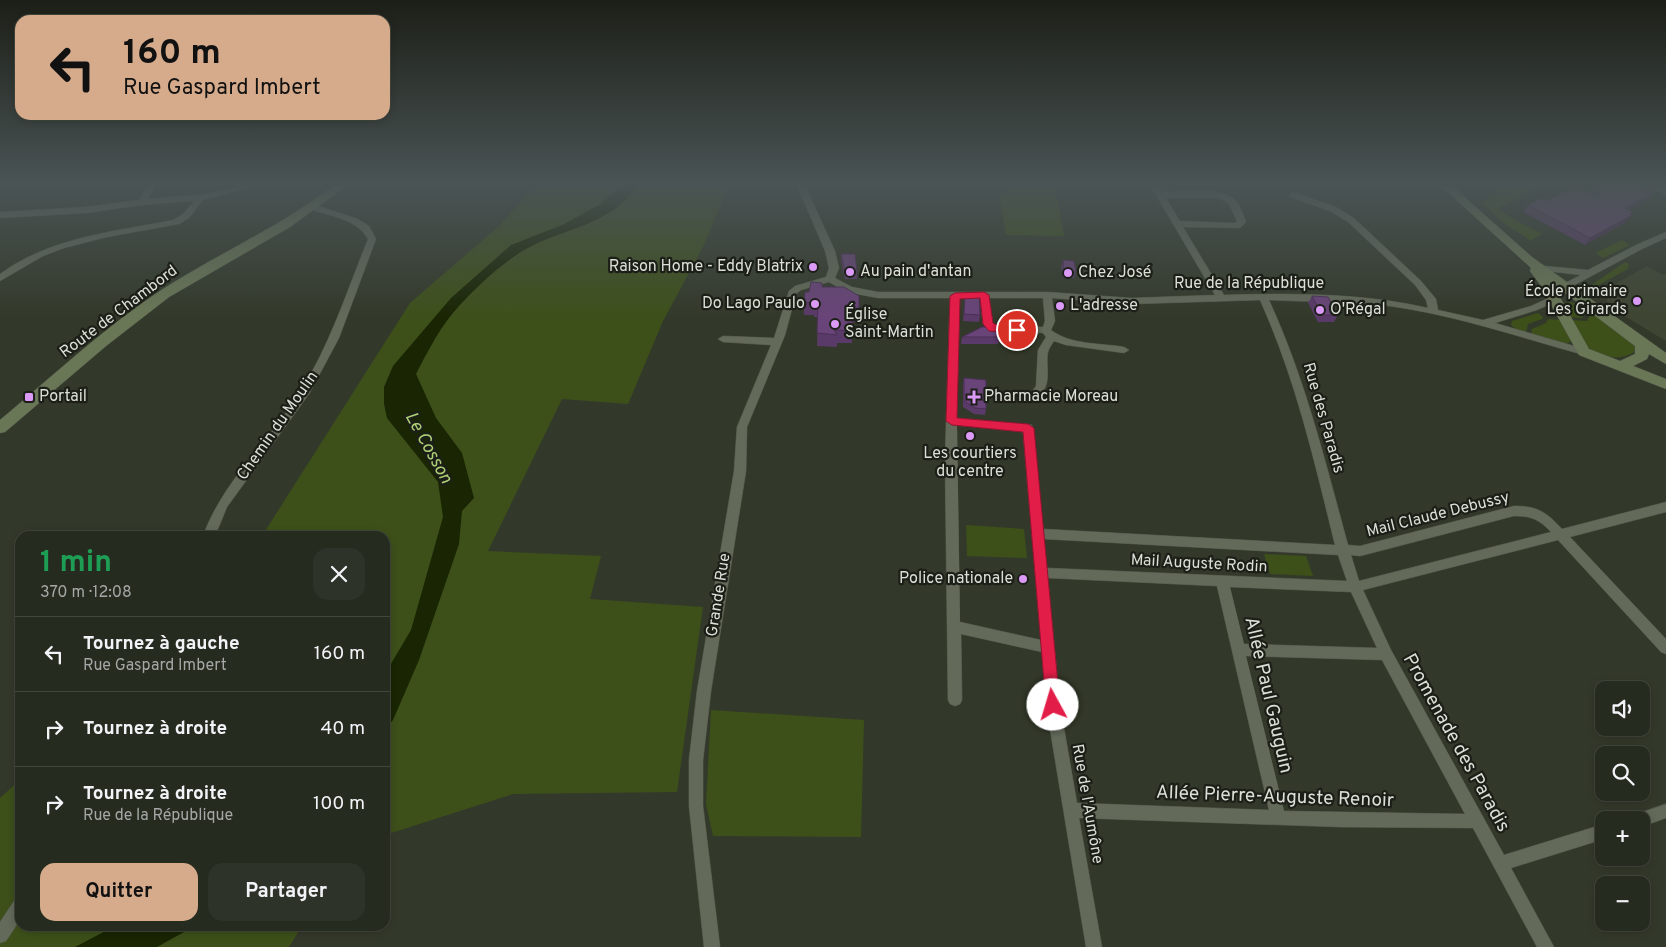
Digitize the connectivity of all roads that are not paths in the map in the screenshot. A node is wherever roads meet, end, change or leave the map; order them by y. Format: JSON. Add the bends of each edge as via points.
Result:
{"nodes":[{"id":1,"x":140,"y":229,"type":"edge"},
{"id":2,"x":278,"y":229,"type":"edge"},
{"id":3,"x":367,"y":229,"type":"edge"},
{"id":4,"x":821,"y":229,"type":"edge"},
{"id":5,"x":1181,"y":229,"type":"edge"},
{"id":6,"x":1361,"y":229,"type":"edge"},
{"id":7,"x":1494,"y":229,"type":"edge"},
{"id":8,"x":1666,"y":235,"type":"edge"},
{"id":9,"x":1532,"y":264,"type":"junction"},
{"id":10,"x":1589,"y":273,"type":"junction"},
{"id":11,"x":0,"y":278,"type":"edge"},
{"id":12,"x":830,"y":279,"type":"junction"},
{"id":13,"x":1580,"y":280,"type":"junction"},
{"id":14,"x":1564,"y":287,"type":"junction"},
{"id":15,"x":984,"y":295,"type":"junction"},
{"id":16,"x":1048,"y":295,"type":"junction"},
{"id":17,"x":955,"y":296,"type":"junction"},
{"id":18,"x":1263,"y":297,"type":"junction"},
{"id":19,"x":1221,"y":298,"type":"junction"},
{"id":20,"x":1554,"y":299,"type":"junction"},
{"id":21,"x":1584,"y":301,"type":"junction"},
{"id":22,"x":1434,"y":312,"type":"junction"},
{"id":23,"x":1484,"y":323,"type":"junction"},
{"id":24,"x":1049,"y":333,"type":"junction"},
{"id":25,"x":723,"y":339,"type":"dead end"},
{"id":26,"x":777,"y":342,"type":"junction"},
{"id":27,"x":1642,"y":344,"type":"junction"},
{"id":28,"x":1124,"y":350,"type":"dead end"},
{"id":29,"x":1584,"y":352,"type":"junction"},
{"id":30,"x":1666,"y":359,"type":"edge"},
{"id":31,"x":1622,"y":366,"type":"junction"},
{"id":32,"x":1666,"y":384,"type":"edge"},
{"id":33,"x":1038,"y":390,"type":"dead end"},
{"id":34,"x":952,"y":421,"type":"junction"},
{"id":35,"x":0,"y":428,"type":"edge"},
{"id":36,"x":1666,"y":507,"type":"edge"},
{"id":37,"x":211,"y":531,"type":"edge"},
{"id":38,"x":1037,"y":534,"type":"junction"},
{"id":39,"x":1562,"y":535,"type":"junction"},
{"id":40,"x":1343,"y":551,"type":"junction"},
{"id":41,"x":1041,"y":573,"type":"junction"},
{"id":42,"x":1222,"y":581,"type":"junction"},
{"id":43,"x":1355,"y":587,"type":"junction"},
{"id":44,"x":954,"y":625,"type":"junction"},
{"id":45,"x":1047,"y":647,"type":"junction"},
{"id":46,"x":1666,"y":648,"type":"edge"},
{"id":47,"x":1238,"y":650,"type":"junction"},
{"id":48,"x":1386,"y":654,"type":"junction"},
{"id":49,"x":955,"y":700,"type":"dead end"},
{"id":50,"x":1071,"y":810,"type":"junction"},
{"id":51,"x":1666,"y":811,"type":"edge"},
{"id":52,"x":1650,"y":816,"type":"edge"},
{"id":53,"x":1278,"y":817,"type":"junction"},
{"id":54,"x":1477,"y":821,"type":"junction"},
{"id":55,"x":1595,"y":834,"type":"edge"},
{"id":56,"x":1501,"y":864,"type":"junction"},
{"id":57,"x":15,"y":914,"type":"edge"},
{"id":58,"x":0,"y":935,"type":"edge"},
{"id":59,"x":712,"y":947,"type":"edge"},
{"id":60,"x":1094,"y":947,"type":"edge"},
{"id":61,"x":1546,"y":947,"type":"edge"}],
"edges":[{"from":1,"to":11,"type":"street","via":[[70,243],[30,258]]},
{"from":2,"to":35,"type":"street","name":"Route de Chambord","via":[[165,294]]},
{"from":3,"to":37,"type":"street","name":"Chemin du Moulin","via":[[372,239],[334,338],[304,394],[222,505]]},
{"from":4,"to":12,"type":"street","via":[[834,268]]},
{"from":5,"to":19,"type":"street"},
{"from":6,"to":22,"type":"street","via":[[1418,283],[1431,299]]},
{"from":7,"to":9,"type":"street"},
{"from":8,"to":10,"type":"street"},
{"from":9,"to":10,"type":"street"},
{"from":9,"to":14,"type":"street"},
{"from":9,"to":20,"type":"street"},
{"from":10,"to":13,"type":"street"},
{"from":12,"to":17,"type":"street","name":"Rue de la République","via":[[849,290],[878,295]]},
{"from":12,"to":26,"type":"street","name":"Grande Rue","via":[[798,288],[792,293]]},
{"from":13,"to":14,"type":"street"},
{"from":13,"to":21,"type":"street"},
{"from":14,"to":20,"type":"street"},
{"from":14,"to":21,"type":"street"},
{"from":15,"to":16,"type":"street","name":"Rue de la République"},
{"from":15,"to":17,"type":"street","name":"Rue de la République"},
{"from":15,"to":24,"type":"street","via":[[988,324],[992,328]]},
{"from":16,"to":19,"type":"street","name":"Rue de la République","via":[[1131,300]]},
{"from":16,"to":24,"type":"street"},
{"from":17,"to":34,"type":"street"},
{"from":18,"to":19,"type":"street","name":"Rue de la République"},
{"from":18,"to":22,"type":"street","name":"Rue de la République","via":[[1354,299]]},
{"from":18,"to":40,"type":"street","name":"Rue des Paradis","via":[[1282,339],[1305,406]]},
{"from":20,"to":21,"type":"street"},
{"from":20,"to":23,"type":"street","via":[[1518,314]]},
{"from":20,"to":29,"type":"street"},
{"from":21,"to":27,"type":"street"},
{"from":22,"to":23,"type":"street","name":"Rue de la République"},
{"from":23,"to":29,"type":"street","name":"Rue de la République"},
{"from":24,"to":28,"type":"street","via":[[1066,342]]},
{"from":24,"to":33,"type":"street","via":[[1043,350],[1041,387]]},
{"from":25,"to":26,"type":"street"},
{"from":26,"to":59,"type":"street","name":"Grande Rue","via":[[742,427],[740,471],[696,760],[696,806]]},
{"from":27,"to":30,"type":"street"},
{"from":27,"to":31,"type":"street","via":[[1642,356]]},
{"from":29,"to":31,"type":"street"},
{"from":31,"to":32,"type":"street"},
{"from":34,"to":38,"type":"street","name":"Rue de l'Aumône","via":[[1028,428]]},
{"from":34,"to":44,"type":"street"},
{"from":36,"to":39,"type":"street"},
{"from":38,"to":40,"type":"street","name":"Mail Auguste Rodin"},
{"from":38,"to":41,"type":"street","name":"Rue de l'Aumône"},
{"from":39,"to":40,"type":"street","name":"Mail Claude Debussy","via":[[1538,513],[1514,511],[1360,551]]},
{"from":39,"to":43,"type":"street"},
{"from":39,"to":46,"type":"street","name":"Mail Claude Debussy"},
{"from":40,"to":43,"type":"street","name":"Promenade des Paradis"},
{"from":41,"to":42,"type":"street","name":"Mail Auguste Rodin"},
{"from":41,"to":45,"type":"street","name":"Rue de l'Aumône"},
{"from":42,"to":43,"type":"street","name":"Mail Auguste Rodin"},
{"from":42,"to":47,"type":"street","name":"Allée Paul Gauguin"},
{"from":43,"to":48,"type":"street","name":"Promenade des Paradis"},
{"from":44,"to":45,"type":"street"},
{"from":44,"to":49,"type":"street"},
{"from":45,"to":50,"type":"street","name":"Rue de l'Aumône","via":[[1053,705]]},
{"from":47,"to":48,"type":"street"},
{"from":47,"to":53,"type":"street","name":"Allée Paul Gauguin"},
{"from":48,"to":54,"type":"street","name":"Promenade des Paradis"},
{"from":50,"to":53,"type":"street","name":"Allée Pierre-Auguste Renoir"},
{"from":50,"to":60,"type":"street","name":"Rue de l'Aumône"},
{"from":51,"to":52,"type":"street"},
{"from":53,"to":54,"type":"street","name":"Allée Pierre-Auguste Renoir"},
{"from":54,"to":56,"type":"street","name":"Promenade des Paradis"},
{"from":55,"to":56,"type":"street"},
{"from":56,"to":61,"type":"street","name":"Promenade des Paradis"},
{"from":57,"to":58,"type":"street"}]}
